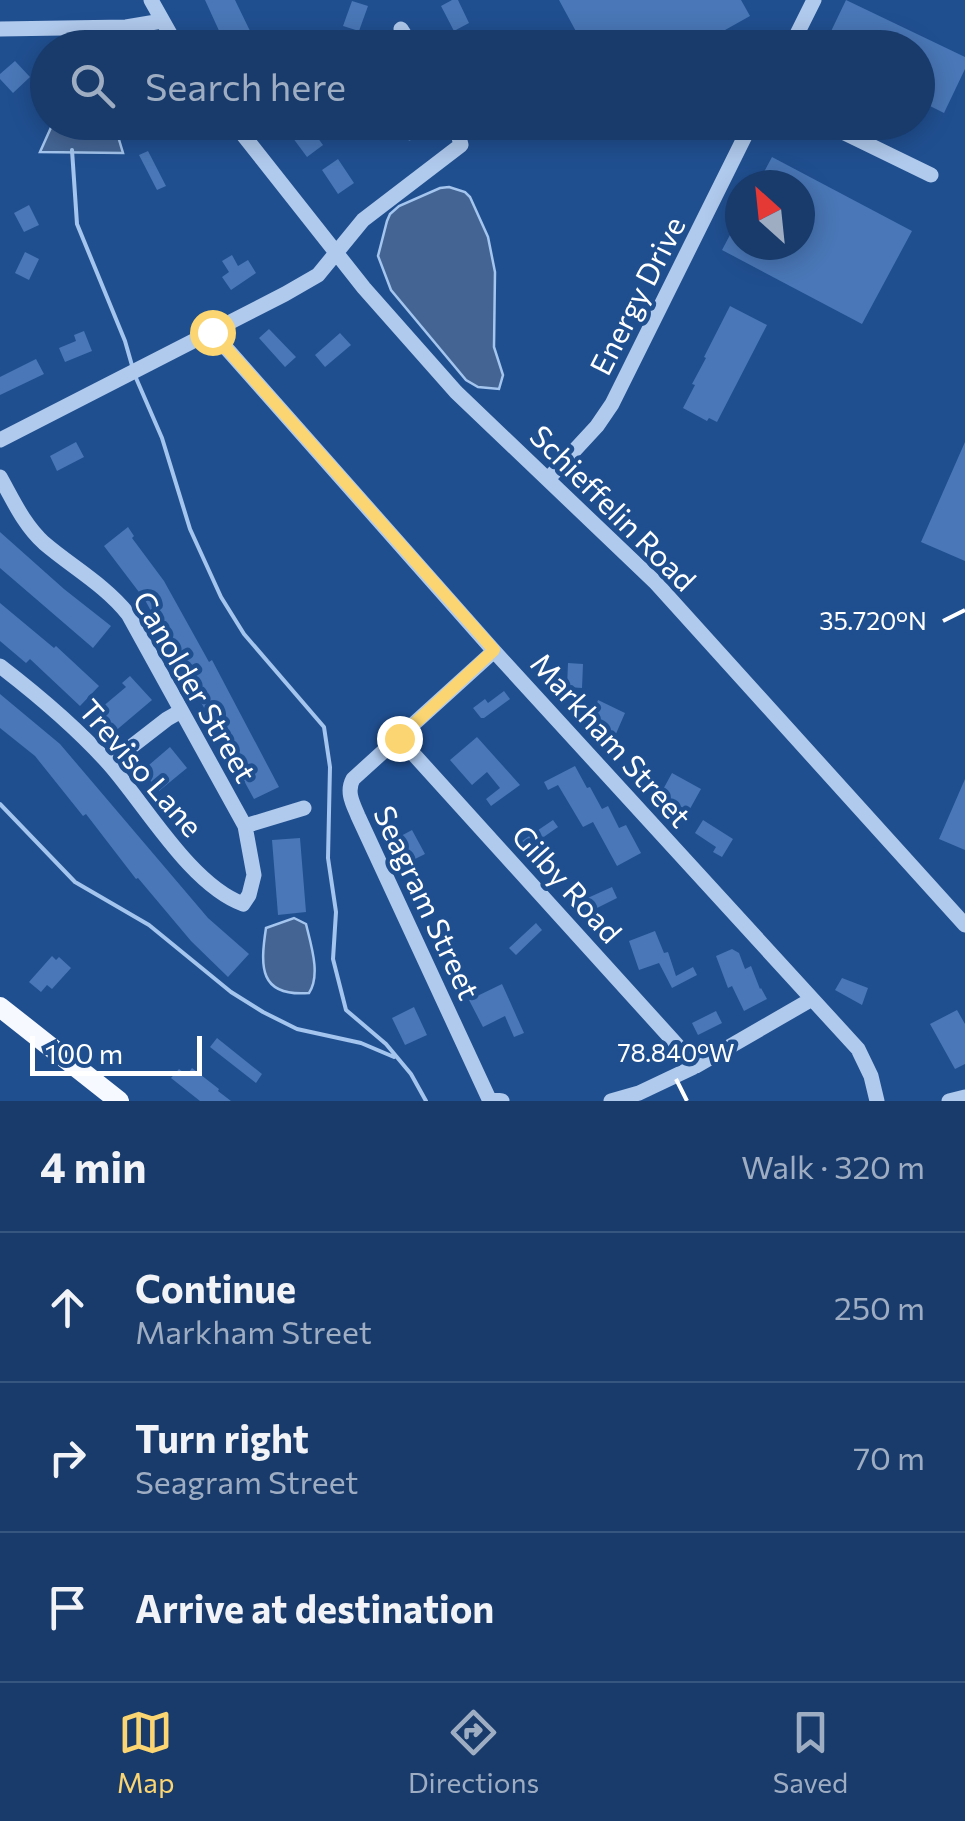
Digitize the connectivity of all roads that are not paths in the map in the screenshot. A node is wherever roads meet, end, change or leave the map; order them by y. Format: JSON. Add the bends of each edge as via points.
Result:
{"nodes":[{"id":1,"x":151,"y":0,"type":"edge"},
{"id":2,"x":814,"y":0,"type":"edge"},
{"id":3,"x":162,"y":21,"type":"junction"},
{"id":4,"x":0,"y":29,"type":"edge"},
{"id":5,"x":167,"y":30,"type":"edge"},
{"id":6,"x":799,"y":30,"type":"edge"},
{"id":7,"x":247,"y":140,"type":"edge"},
{"id":8,"x":460,"y":140,"type":"edge"},
{"id":9,"x":743,"y":140,"type":"edge"},
{"id":10,"x":858,"y":140,"type":"edge"},
{"id":11,"x":930,"y":176,"type":"dead end"},
{"id":12,"x":336,"y":252,"type":"junction"},
{"id":13,"x":212,"y":332,"type":"junction"},
{"id":14,"x":0,"y":440,"type":"edge"},
{"id":15,"x":0,"y":477,"type":"edge"},
{"id":16,"x":548,"y":479,"type":"junction"},
{"id":17,"x":494,"y":650,"type":"junction"},
{"id":18,"x":0,"y":666,"type":"edge"},
{"id":19,"x":180,"y":711,"type":"junction"},
{"id":20,"x":399,"y":738,"type":"junction"},
{"id":21,"x":109,"y":764,"type":"junction"},
{"id":22,"x":304,"y":808,"type":"dead end"},
{"id":23,"x":245,"y":826,"type":"junction"},
{"id":24,"x":243,"y":904,"type":"joint"},
{"id":25,"x":965,"y":925,"type":"edge"},
{"id":26,"x":812,"y":999,"type":"junction"},
{"id":27,"x":0,"y":1007,"type":"edge"},
{"id":28,"x":696,"y":1066,"type":"junction"},
{"id":29,"x":965,"y":1097,"type":"edge"},
{"id":30,"x":119,"y":1101,"type":"edge"},
{"id":31,"x":502,"y":1101,"type":"edge"},
{"id":32,"x":611,"y":1101,"type":"edge"},
{"id":33,"x":877,"y":1101,"type":"edge"},
{"id":34,"x":948,"y":1101,"type":"edge"}],
"edges":[{"from":1,"to":3,"type":"street"},
{"from":2,"to":6,"type":"street"},
{"from":3,"to":4,"type":"street"},
{"from":3,"to":5,"type":"street"},
{"from":7,"to":12,"type":"street","name":"Schieffelin Road"},
{"from":8,"to":12,"type":"street","via":[[461,146],[364,220]]},
{"from":9,"to":16,"type":"street","name":"Energy Drive","via":[[612,404]]},
{"from":10,"to":11,"type":"street"},
{"from":12,"to":13,"type":"street","via":[[318,275]]},
{"from":12,"to":16,"type":"street","name":"Schieffelin Road","via":[[456,392]]},
{"from":13,"to":14,"type":"street"},
{"from":13,"to":17,"type":"street","name":"Markham Street"},
{"from":15,"to":19,"type":"street","name":"Canolder Street","via":[[43,542],[128,614]]},
{"from":16,"to":25,"type":"street","name":"Schieffelin Road","via":[[654,582]]},
{"from":17,"to":20,"type":"street","name":"Seagram Street"},
{"from":17,"to":26,"type":"street","name":"Markham Street"},
{"from":18,"to":21,"type":"street","name":"Treviso Lane"},
{"from":19,"to":21,"type":"street"},
{"from":19,"to":23,"type":"street","name":"Canolder Street"},
{"from":20,"to":28,"type":"street","name":"Gilby Road"},
{"from":20,"to":31,"type":"street","name":"Seagram Street","via":[[353,779],[350,798],[489,1100]]},
{"from":21,"to":24,"type":"street","name":"Treviso Lane","via":[[199,874]]},
{"from":22,"to":23,"type":"street"},
{"from":23,"to":24,"type":"street","name":"Canolder Street","via":[[254,874]]},
{"from":26,"to":28,"type":"street"},
{"from":26,"to":33,"type":"street","name":"Markham Street","via":[[858,1050]]},
{"from":27,"to":30,"type":"main road"},
{"from":28,"to":32,"type":"street"},
{"from":29,"to":34,"type":"street"}]}
